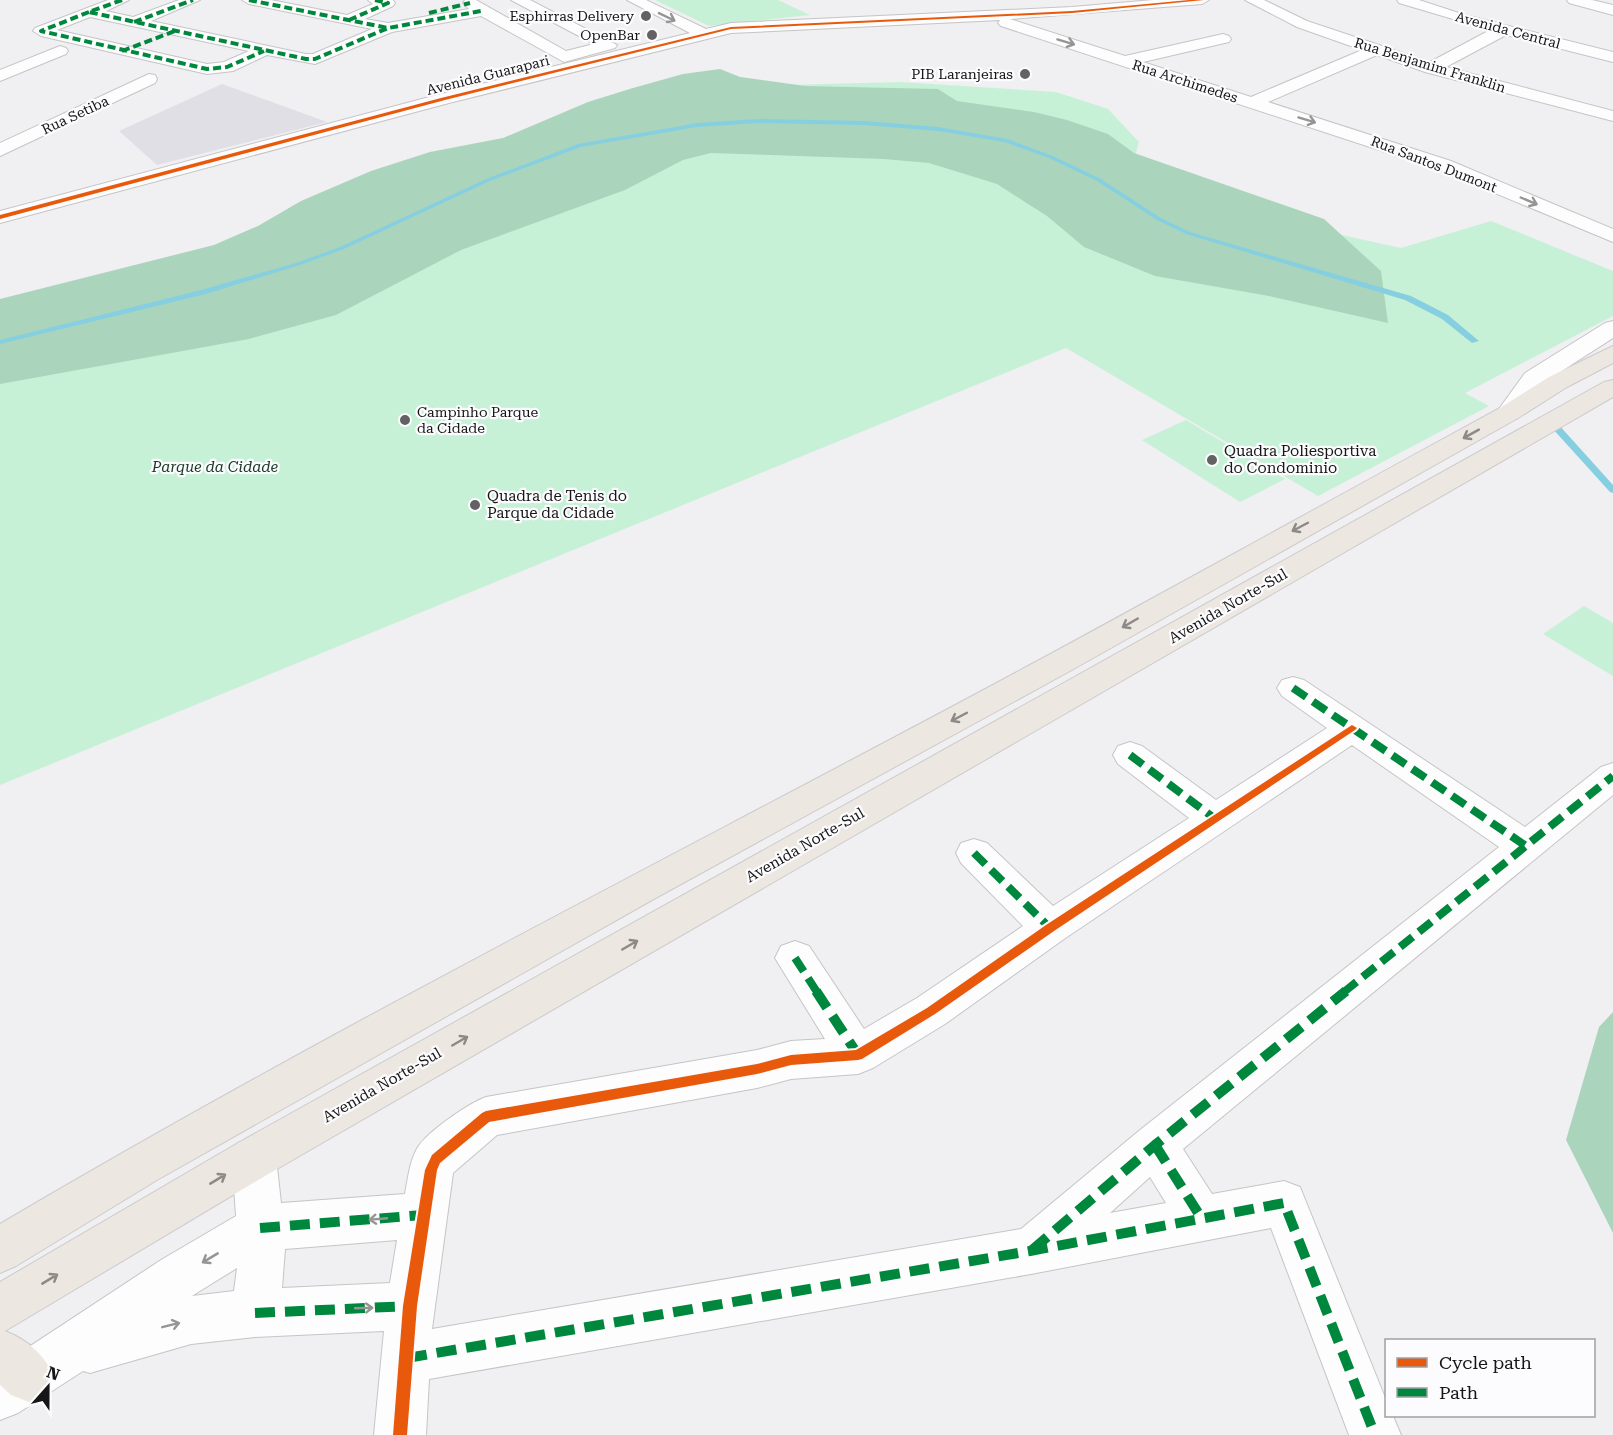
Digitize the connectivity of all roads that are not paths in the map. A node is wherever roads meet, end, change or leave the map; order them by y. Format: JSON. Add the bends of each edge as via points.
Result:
{"nodes":[{"id":1,"x":122,"y":0,"type":"edge"},
{"id":2,"x":193,"y":0,"type":"edge"},
{"id":3,"x":249,"y":0,"type":"edge"},
{"id":4,"x":375,"y":0,"type":"edge"},
{"id":5,"x":518,"y":0,"type":"edge"},
{"id":6,"x":634,"y":0,"type":"edge"},
{"id":7,"x":1202,"y":0,"type":"edge"},
{"id":8,"x":1252,"y":0,"type":"edge"},
{"id":9,"x":1404,"y":0,"type":"edge"},
{"id":10,"x":1574,"y":0,"type":"edge"},
{"id":11,"x":272,"y":2,"type":"edge"},
{"id":12,"x":478,"y":5,"type":"edge"},
{"id":13,"x":999,"y":7,"type":"edge"},
{"id":14,"x":1613,"y":10,"type":"edge"},
{"id":15,"x":89,"y":12,"type":"junction"},
{"id":16,"x":1063,"y":13,"type":"junction"},
{"id":17,"x":349,"y":20,"type":"junction"},
{"id":18,"x":134,"y":22,"type":"junction"},
{"id":19,"x":370,"y":24,"type":"junction"},
{"id":20,"x":388,"y":28,"type":"junction"},
{"id":21,"x":1025,"y":29,"type":"junction"},
{"id":22,"x":1503,"y":30,"type":"junction"},
{"id":23,"x":175,"y":31,"type":"junction"},
{"id":24,"x":700,"y":33,"type":"junction"},
{"id":25,"x":1223,"y":39,"type":"dead end"},
{"id":26,"x":609,"y":45,"type":"junction"},
{"id":27,"x":1375,"y":50,"type":"junction"},
{"id":28,"x":60,"y":51,"type":"dead end"},
{"id":29,"x":122,"y":51,"type":"junction"},
{"id":30,"x":264,"y":51,"type":"junction"},
{"id":31,"x":627,"y":54,"type":"junction"},
{"id":32,"x":564,"y":57,"type":"junction"},
{"id":33,"x":1613,"y":57,"type":"edge"},
{"id":34,"x":1126,"y":61,"type":"junction"},
{"id":35,"x":581,"y":65,"type":"junction"},
{"id":36,"x":1431,"y":69,"type":"junction"},
{"id":37,"x":0,"y":76,"type":"edge"},
{"id":38,"x":149,"y":80,"type":"dead end"},
{"id":39,"x":1251,"y":103,"type":"junction"},
{"id":40,"x":1613,"y":116,"type":"edge"},
{"id":41,"x":0,"y":150,"type":"edge"},
{"id":42,"x":0,"y":217,"type":"edge"},
{"id":43,"x":1613,"y":236,"type":"edge"},
{"id":44,"x":1613,"y":328,"type":"edge"},
{"id":45,"x":1613,"y":353,"type":"edge"},
{"id":46,"x":1613,"y":387,"type":"edge"},
{"id":47,"x":1509,"y":413,"type":"junction"},
{"id":48,"x":1293,"y":688,"type":"dead end"},
{"id":49,"x":1352,"y":728,"type":"junction"},
{"id":50,"x":1130,"y":755,"type":"dead end"},
{"id":51,"x":1613,"y":776,"type":"edge"},
{"id":52,"x":1214,"y":819,"type":"junction"},
{"id":53,"x":1526,"y":846,"type":"junction"},
{"id":54,"x":974,"y":853,"type":"dead end"},
{"id":55,"x":1050,"y":928,"type":"junction"},
{"id":56,"x":795,"y":958,"type":"dead end"},
{"id":57,"x":858,"y":1055,"type":"junction"},
{"id":58,"x":1155,"y":1145,"type":"junction"},
{"id":59,"x":254,"y":1158,"type":"junction"},
{"id":60,"x":423,"y":1215,"type":"junction"},
{"id":61,"x":1202,"y":1219,"type":"junction"},
{"id":62,"x":260,"y":1228,"type":"junction"},
{"id":63,"x":0,"y":1250,"type":"edge"},
{"id":64,"x":1030,"y":1251,"type":"junction"},
{"id":65,"x":410,"y":1306,"type":"junction"},
{"id":66,"x":0,"y":1309,"type":"edge"},
{"id":67,"x":255,"y":1313,"type":"junction"},
{"id":68,"x":407,"y":1358,"type":"junction"},
{"id":69,"x":21,"y":1371,"type":"edge"},
{"id":70,"x":400,"y":1435,"type":"edge"},
{"id":71,"x":1376,"y":1435,"type":"edge"}],
"edges":[{"from":1,"to":15,"type":"street"},
{"from":2,"to":18,"type":"street"},
{"from":3,"to":11,"type":"street"},
{"from":4,"to":17,"type":"street","via":[[388,3]]},
{"from":5,"to":26,"type":"street"},
{"from":6,"to":24,"type":"street","one_way":true},
{"from":7,"to":16,"type":"street"},
{"from":8,"to":27,"type":"street","name":"Rua Benjamim Franklin","via":[[1302,24]]},
{"from":9,"to":22,"type":"street","name":"Avenida Central"},
{"from":10,"to":14,"type":"street"},
{"from":11,"to":17,"type":"street"},
{"from":12,"to":19,"type":"street"},
{"from":12,"to":20,"type":"street"},
{"from":12,"to":32,"type":"street"},
{"from":13,"to":16,"type":"street","name":"Avenida Guarapari","via":[[1036,14]]},
{"from":13,"to":21,"type":"street","name":"Rua Archimedes"},
{"from":13,"to":24,"type":"street","name":"Avenida Guarapari","via":[[755,25]]},
{"from":15,"to":18,"type":"street"},
{"from":15,"to":29,"type":"street","via":[[41,31]]},
{"from":16,"to":21,"type":"street","via":[[1030,18]]},
{"from":17,"to":19,"type":"street"},
{"from":18,"to":23,"type":"street"},
{"from":19,"to":20,"type":"street"},
{"from":20,"to":30,"type":"street","via":[[312,60]]},
{"from":21,"to":34,"type":"street","name":"Rua Archimedes","one_way":true},
{"from":22,"to":33,"type":"street","name":"Avenida Central"},
{"from":22,"to":36,"type":"street"},
{"from":23,"to":29,"type":"street"},
{"from":23,"to":30,"type":"street"},
{"from":24,"to":31,"type":"street","name":"Avenida Guarapari"},
{"from":25,"to":34,"type":"street"},
{"from":26,"to":31,"type":"street"},
{"from":26,"to":32,"type":"street"},
{"from":27,"to":36,"type":"street","name":"Rua Benjamim Franklin"},
{"from":27,"to":39,"type":"street","name":"Rua Archimedes"},
{"from":28,"to":37,"type":"street"},
{"from":29,"to":30,"type":"street","via":[[214,69]]},
{"from":31,"to":35,"type":"street","name":"Avenida Guarapari"},
{"from":32,"to":35,"type":"street"},
{"from":34,"to":39,"type":"street","name":"Rua Archimedes"},
{"from":35,"to":42,"type":"street","name":"Avenida Guarapari"},
{"from":36,"to":40,"type":"street","name":"Rua Benjamim Franklin"},
{"from":38,"to":41,"type":"street","name":"Rua Setiba"},
{"from":39,"to":43,"type":"street","name":"Rua Santos Dumont","one_way":true,"via":[[1444,165]]},
{"from":44,"to":47,"type":"street","via":[[1534,378]]},
{"from":45,"to":47,"type":"main road","via":[[1558,381]]},
{"from":59,"to":46,"type":"main road","name":"Avenida Norte-Sul","one_way":true},
{"from":47,"to":63,"type":"main road","one_way":true,"via":[[162,1153]]},
{"from":48,"to":49,"type":"street"},
{"from":49,"to":52,"type":"street"},
{"from":49,"to":53,"type":"street"},
{"from":50,"to":52,"type":"street"},
{"from":51,"to":53,"type":"street"},
{"from":52,"to":55,"type":"street"},
{"from":53,"to":58,"type":"street"},
{"from":54,"to":55,"type":"street"},
{"from":55,"to":57,"type":"street","via":[[931,1011]]},
{"from":56,"to":57,"type":"street"},
{"from":57,"to":60,"type":"street","via":[[791,1060],[486,1117],[436,1159]]},
{"from":58,"to":61,"type":"street"},
{"from":58,"to":64,"type":"street"},
{"from":59,"to":62,"type":"street"},
{"from":66,"to":59,"type":"main road","name":"Avenida Norte-Sul","one_way":true},
{"from":60,"to":62,"type":"street","one_way":true},
{"from":60,"to":65,"type":"street"},
{"from":61,"to":64,"type":"street"},
{"from":61,"to":71,"type":"street","via":[[1284,1203]]},
{"from":62,"to":67,"type":"street","via":[[262,1251]]},
{"from":62,"to":69,"type":"street","one_way":true},
{"from":64,"to":68,"type":"street"},
{"from":67,"to":65,"type":"street","one_way":true},
{"from":65,"to":68,"type":"street"},
{"from":69,"to":67,"type":"street","one_way":true,"via":[[145,1331],[191,1320]]},
{"from":68,"to":70,"type":"street"}]}
